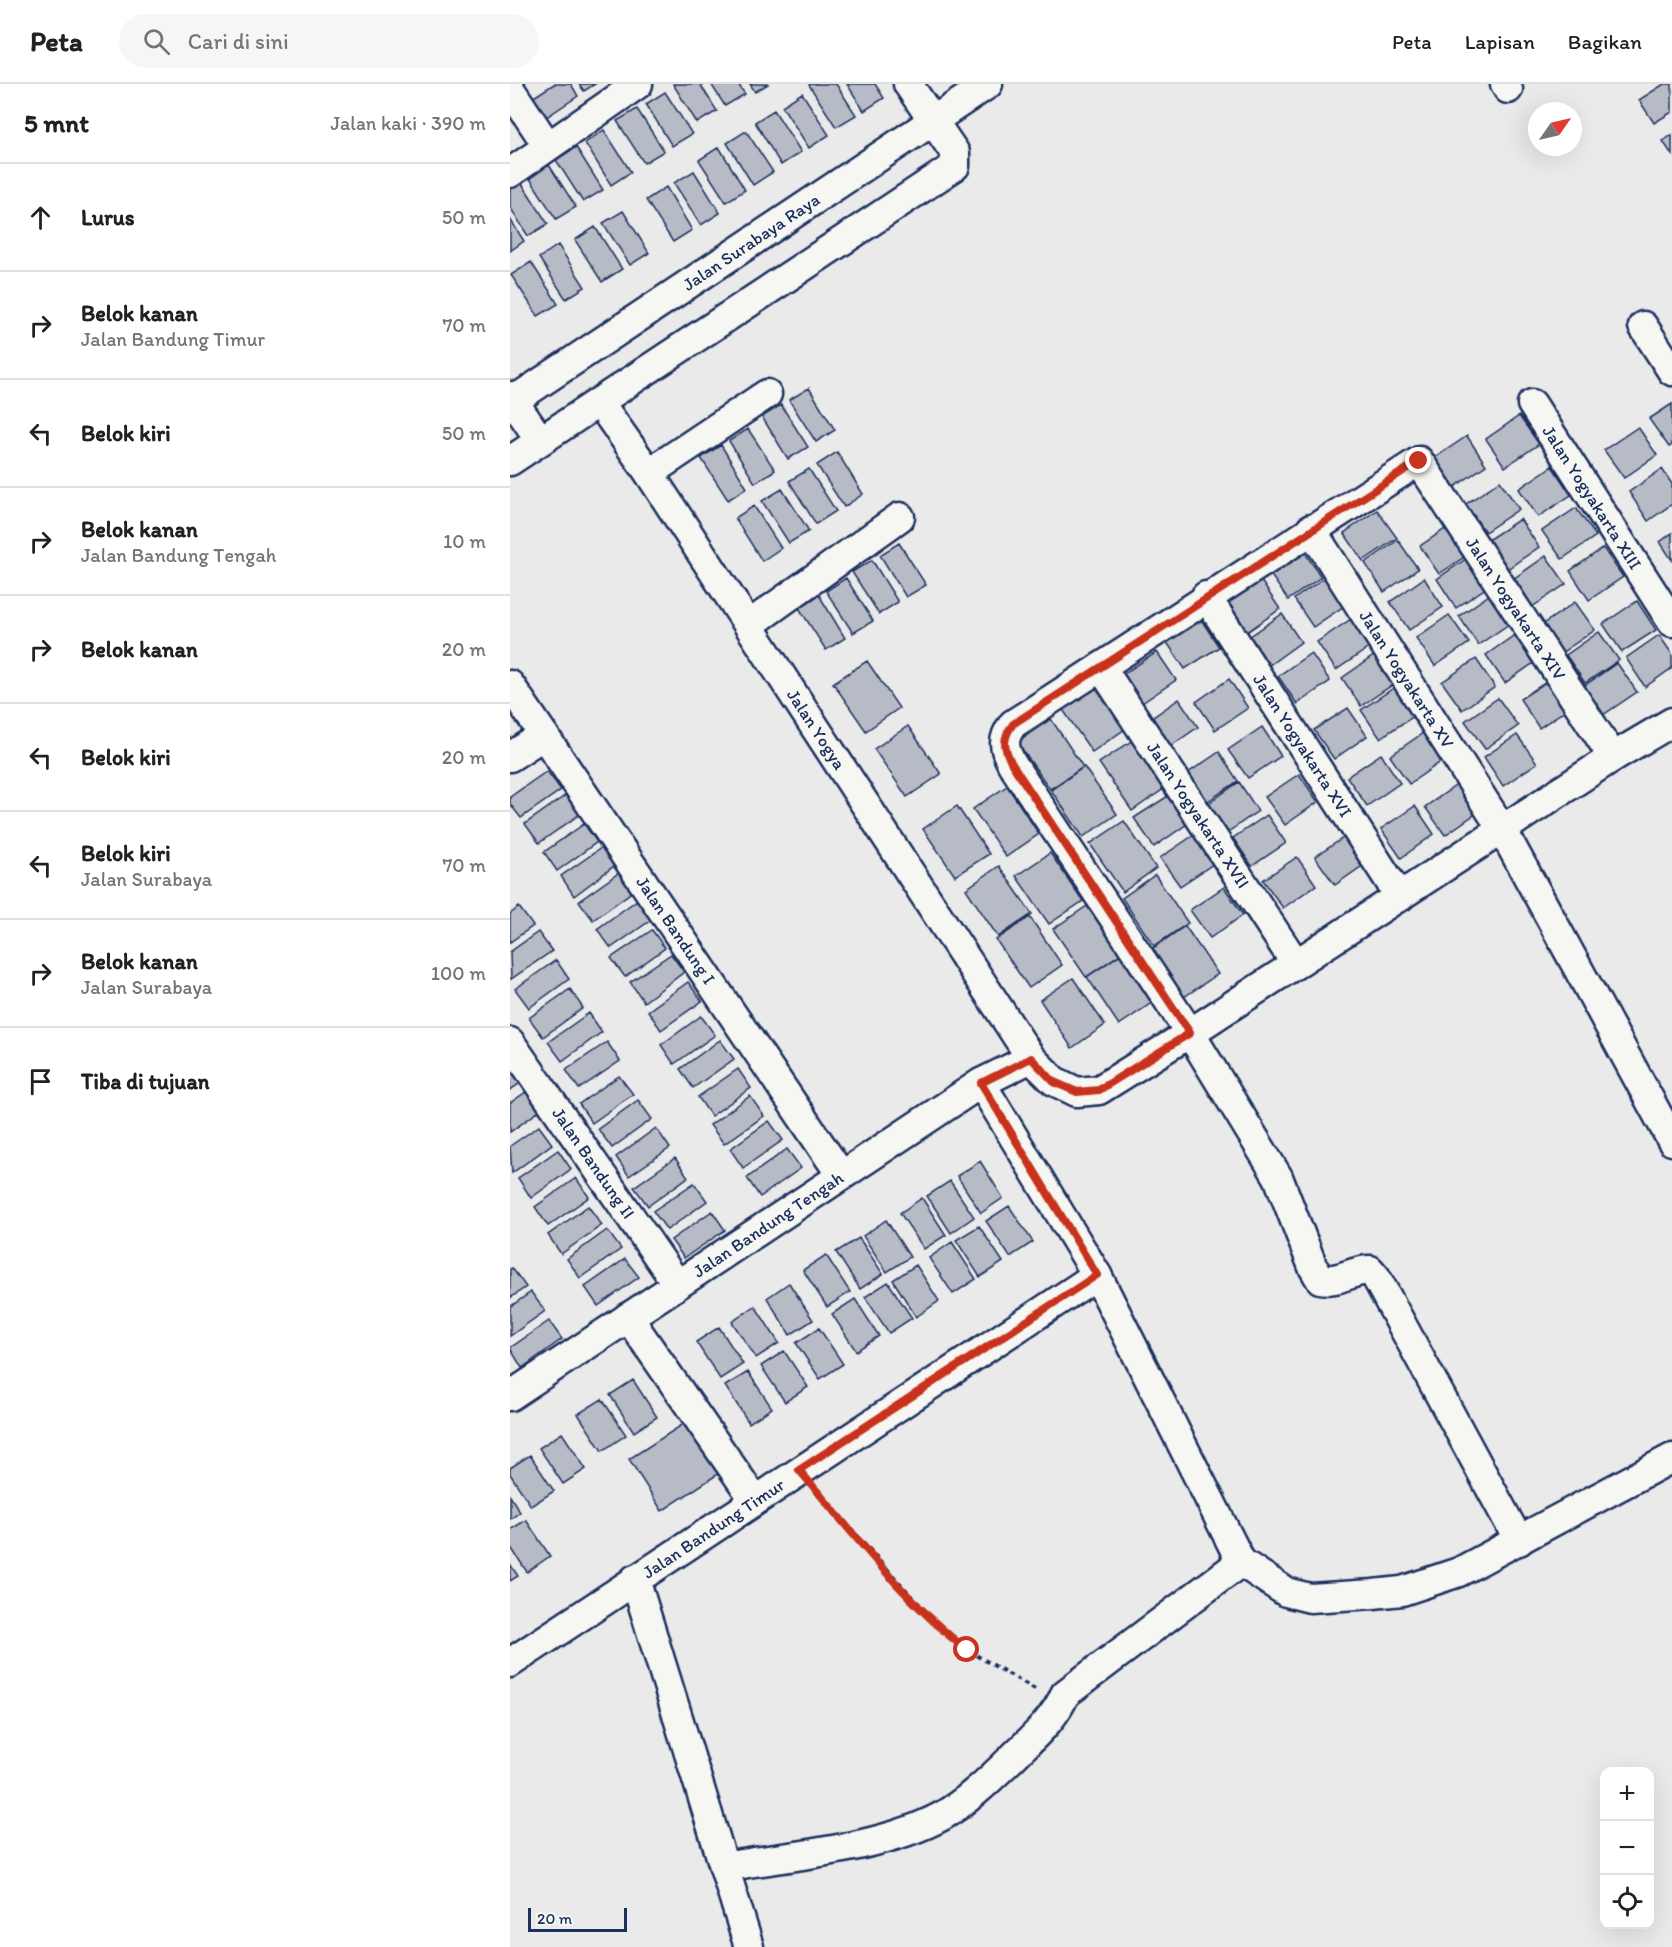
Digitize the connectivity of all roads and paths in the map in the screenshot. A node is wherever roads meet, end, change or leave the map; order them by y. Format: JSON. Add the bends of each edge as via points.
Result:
{"nodes":[{"id":1,"x":638,"y":84,"type":"edge"},
{"id":2,"x":908,"y":84,"type":"edge"},
{"id":3,"x":988,"y":84,"type":"edge"},
{"id":4,"x":510,"y":89,"type":"edge"},
{"id":5,"x":933,"y":122,"type":"junction"},
{"id":6,"x":547,"y":145,"type":"junction"},
{"id":7,"x":510,"y":173,"type":"edge"},
{"id":8,"x":1643,"y":326,"type":"dead end"},
{"id":9,"x":1672,"y":371,"type":"edge"},
{"id":10,"x":767,"y":394,"type":"dead end"},
{"id":11,"x":511,"y":400,"type":"edge"},
{"id":12,"x":599,"y":402,"type":"junction"},
{"id":13,"x":1532,"y":404,"type":"dead end"},
{"id":14,"x":540,"y":441,"type":"junction"},
{"id":15,"x":510,"y":461,"type":"edge"},
{"id":16,"x":649,"y":473,"type":"junction"},
{"id":17,"x":900,"y":517,"type":"dead end"},
{"id":18,"x":1311,"y":530,"type":"junction"},
{"id":19,"x":1206,"y":596,"type":"junction"},
{"id":20,"x":1672,"y":622,"type":"edge"},
{"id":21,"x":749,"y":625,"type":"junction"},
{"id":22,"x":1101,"y":667,"type":"junction"},
{"id":23,"x":510,"y":685,"type":"edge"},
{"id":24,"x":1672,"y":722,"type":"edge"},
{"id":25,"x":543,"y":735,"type":"junction"},
{"id":26,"x":510,"y":757,"type":"edge"},
{"id":27,"x":1613,"y":757,"type":"junction"},
{"id":28,"x":1502,"y":829,"type":"junction"},
{"id":29,"x":1400,"y":897,"type":"junction"},
{"id":30,"x":1296,"y":964,"type":"junction"},
{"id":31,"x":1190,"y":1033,"type":"junction"},
{"id":32,"x":510,"y":1041,"type":"edge"},
{"id":33,"x":1031,"y":1058,"type":"junction"},
{"id":34,"x":981,"y":1083,"type":"junction"},
{"id":35,"x":1672,"y":1141,"type":"edge"},
{"id":36,"x":841,"y":1175,"type":"junction"},
{"id":37,"x":1097,"y":1275,"type":"junction"},
{"id":38,"x":677,"y":1284,"type":"junction"},
{"id":39,"x":628,"y":1317,"type":"junction"},
{"id":40,"x":511,"y":1393,"type":"edge"},
{"id":41,"x":1672,"y":1458,"type":"edge"},
{"id":42,"x":799,"y":1470,"type":"junction"},
{"id":43,"x":754,"y":1499,"type":"junction"},
{"id":44,"x":1519,"y":1541,"type":"junction"},
{"id":45,"x":1241,"y":1562,"type":"junction"},
{"id":46,"x":634,"y":1580,"type":"junction"},
{"id":47,"x":510,"y":1664,"type":"edge"},
{"id":48,"x":1065,"y":1694,"type":"junction"},
{"id":49,"x":724,"y":1867,"type":"junction"},
{"id":50,"x":749,"y":1947,"type":"edge"}],
"edges":[{"from":1,"to":6,"type":"street"},
{"from":2,"to":5,"type":"street"},
{"from":3,"to":5,"type":"street","name":"Jalan Surabaya Raya"},
{"from":4,"to":6,"type":"street"},
{"from":5,"to":11,"type":"street","name":"Jalan Surabaya Raya"},
{"from":5,"to":12,"type":"street","via":[[955,153],[955,166]]},
{"from":6,"to":7,"type":"street"},
{"from":8,"to":9,"type":"street"},
{"from":10,"to":16,"type":"street"},
{"from":11,"to":14,"type":"street"},
{"from":12,"to":14,"type":"street"},
{"from":12,"to":16,"type":"street","name":"Jalan Yogya"},
{"from":13,"to":20,"type":"street","name":"Jalan Yogyakarta XIII"},
{"from":14,"to":15,"type":"street"},
{"from":16,"to":21,"type":"street","name":"Jalan Yogya"},
{"from":17,"to":21,"type":"street"},
{"from":18,"to":19,"type":"street"},
{"from":18,"to":27,"type":"street","name":"Jalan Yogyakarta XIV","via":[[1419,461]]},
{"from":18,"to":28,"type":"street","name":"Jalan Yogyakarta XV"},
{"from":19,"to":22,"type":"street"},
{"from":19,"to":29,"type":"street","name":"Jalan Yogyakarta XVI"},
{"from":21,"to":33,"type":"street","name":"Jalan Yogya"},
{"from":22,"to":30,"type":"street","name":"Jalan Yogyakarta XVII"},
{"from":22,"to":31,"type":"street","via":[[1013,724],[1004,736],[1004,749]]},
{"from":23,"to":25,"type":"street","name":"Jalan Bandung I"},
{"from":24,"to":27,"type":"street","name":"Jalan Yogya"},
{"from":25,"to":26,"type":"street"},
{"from":25,"to":36,"type":"street","name":"Jalan Bandung I"},
{"from":27,"to":28,"type":"street","name":"Jalan Yogya"},
{"from":28,"to":29,"type":"street","name":"Jalan Yogya"},
{"from":28,"to":35,"type":"street","name":"Jalan Yogyakarta XV"},
{"from":29,"to":30,"type":"street","name":"Jalan Yogya"},
{"from":30,"to":31,"type":"street","name":"Jalan Yogya"},
{"from":31,"to":33,"type":"street","name":"Jalan Yogya","via":[[1099,1090],[1077,1092],[1054,1082]]},
{"from":31,"to":44,"type":"street","via":[[1278,1177],[1320,1278],[1330,1281],[1370,1270]]},
{"from":32,"to":38,"type":"street","name":"Jalan Bandung II"},
{"from":33,"to":34,"type":"street","name":"Jalan Bandung Tengah"},
{"from":34,"to":36,"type":"street","name":"Jalan Bandung Tengah"},
{"from":34,"to":37,"type":"street"},
{"from":36,"to":38,"type":"street","name":"Jalan Bandung Tengah"},
{"from":37,"to":42,"type":"street","name":"Jalan Bandung Timur"},
{"from":37,"to":45,"type":"street"},
{"from":38,"to":39,"type":"street","name":"Jalan Bandung Tengah"},
{"from":39,"to":40,"type":"street","name":"Jalan Bandung Tengah"},
{"from":39,"to":43,"type":"street"},
{"from":41,"to":44,"type":"street"},
{"from":42,"to":43,"type":"street","name":"Jalan Bandung Timur"},
{"from":42,"to":48,"type":"path","via":[[943,1631],[967,1650],[1041,1692]]},
{"from":43,"to":46,"type":"street","name":"Jalan Bandung Timur"},
{"from":44,"to":45,"type":"street","via":[[1459,1572],[1402,1591],[1373,1594],[1302,1596],[1287,1592]]},
{"from":45,"to":48,"type":"street"},
{"from":46,"to":47,"type":"street","name":"Jalan Bandung Timur"},
{"from":46,"to":49,"type":"street"},
{"from":48,"to":49,"type":"street","via":[[1050,1719],[1022,1749],[985,1784],[943,1815],[912,1830],[872,1842]]},
{"from":49,"to":50,"type":"street"}]}
